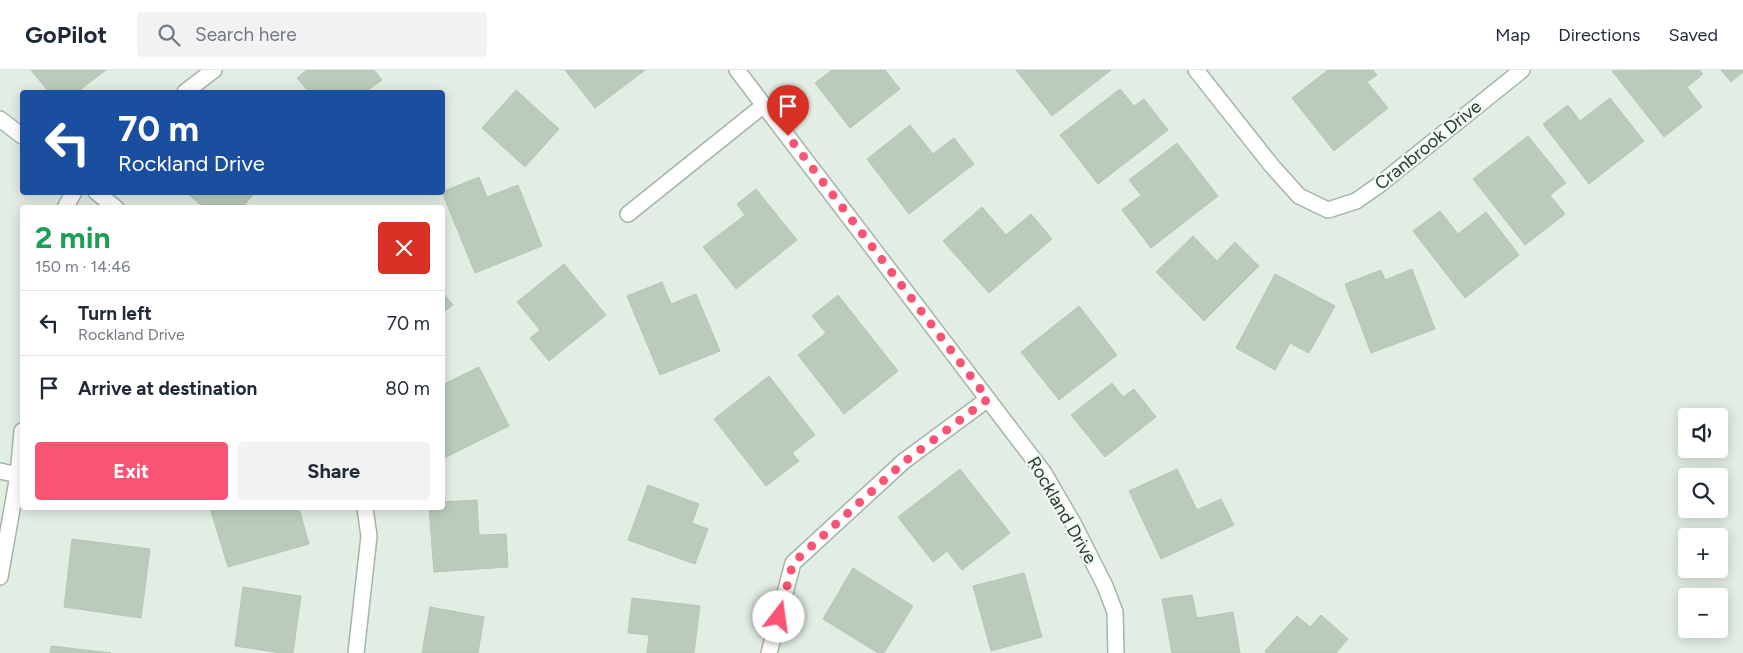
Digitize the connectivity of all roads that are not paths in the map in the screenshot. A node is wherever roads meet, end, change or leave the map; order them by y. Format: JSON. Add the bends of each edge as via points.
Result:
{"nodes":[{"id":1,"x":214,"y":70,"type":"edge"},
{"id":2,"x":737,"y":70,"type":"edge"},
{"id":3,"x":1196,"y":70,"type":"edge"},
{"id":4,"x":1522,"y":70,"type":"edge"},
{"id":5,"x":189,"y":90,"type":"edge"},
{"id":6,"x":764,"y":105,"type":"junction"},
{"id":7,"x":0,"y":119,"type":"edge"},
{"id":8,"x":20,"y":134,"type":"edge"},
{"id":9,"x":100,"y":195,"type":"edge"},
{"id":10,"x":112,"y":205,"type":"edge"},
{"id":11,"x":628,"y":214,"type":"dead end"},
{"id":12,"x":988,"y":399,"type":"junction"},
{"id":13,"x":20,"y":452,"type":"edge"},
{"id":14,"x":0,"y":471,"type":"edge"},
{"id":15,"x":18,"y":474,"type":"junction"},
{"id":16,"x":365,"y":510,"type":"edge"},
{"id":17,"x":0,"y":577,"type":"edge"},
{"id":18,"x":356,"y":653,"type":"edge"},
{"id":19,"x":769,"y":653,"type":"edge"},
{"id":20,"x":1116,"y":653,"type":"edge"}],
"edges":[{"from":1,"to":5,"type":"street"},
{"from":2,"to":6,"type":"street","name":"Rockland Drive"},
{"from":3,"to":4,"type":"street","name":"Cranbrook Drive","via":[[1298,196],[1328,210],[1356,201],[1380,185]]},
{"from":6,"to":11,"type":"street"},
{"from":6,"to":12,"type":"street","name":"Rockland Drive"},
{"from":7,"to":8,"type":"street"},
{"from":9,"to":10,"type":"street"},
{"from":12,"to":19,"type":"street","via":[[904,462],[793,563]]},
{"from":12,"to":20,"type":"street","name":"Rockland Drive","via":[[1044,473],[1105,586],[1115,612]]},
{"from":13,"to":15,"type":"street"},
{"from":14,"to":15,"type":"street"},
{"from":15,"to":17,"type":"street"},
{"from":16,"to":18,"type":"street","via":[[369,536]]}]}
